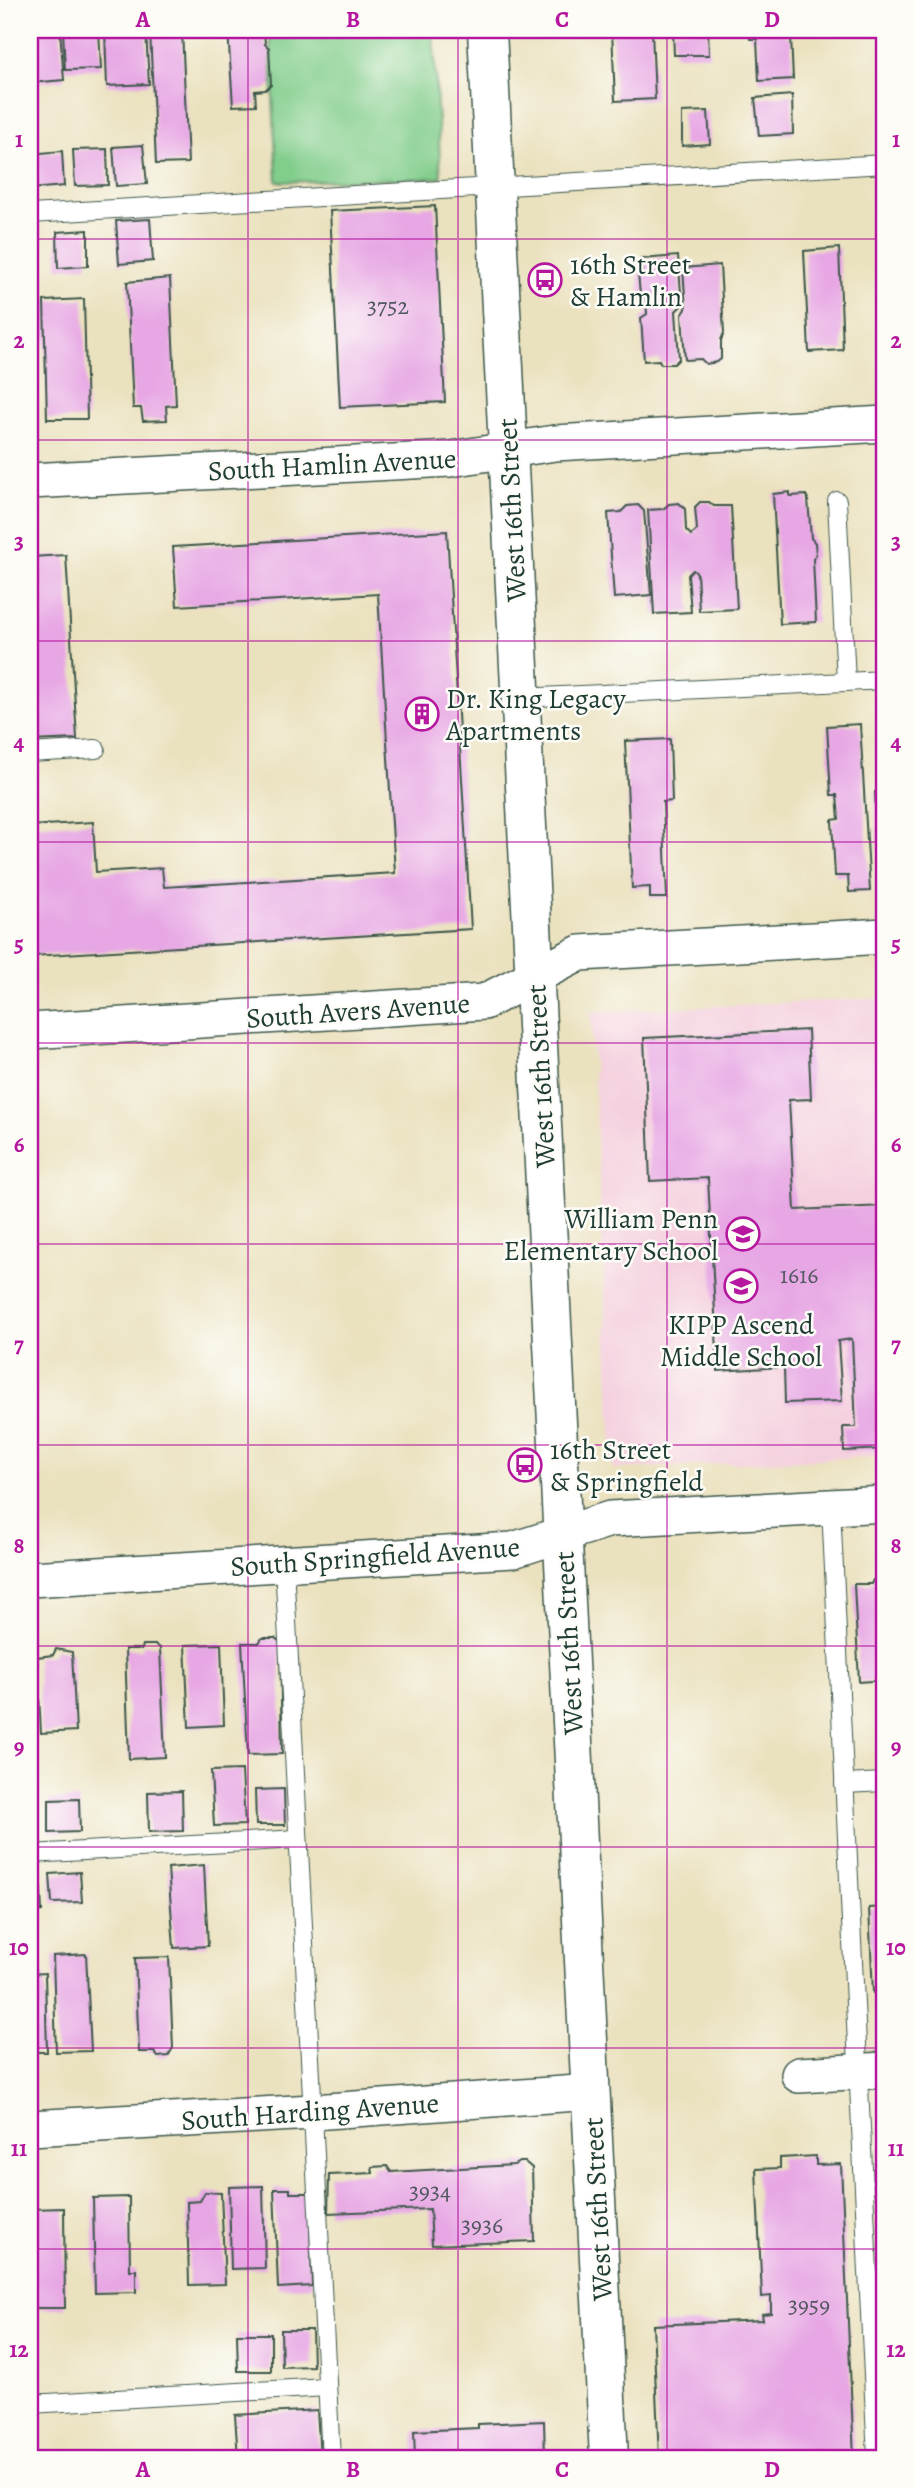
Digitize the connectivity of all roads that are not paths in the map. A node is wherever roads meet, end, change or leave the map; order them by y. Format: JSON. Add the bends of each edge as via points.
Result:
{"nodes":[{"id":1,"x":488,"y":30,"type":"edge"},
{"id":2,"x":885,"y":164,"type":"edge"},
{"id":3,"x":495,"y":187,"type":"junction"},
{"id":4,"x":30,"y":214,"type":"edge"},
{"id":5,"x":885,"y":424,"type":"edge"},
{"id":6,"x":509,"y":450,"type":"junction"},
{"id":7,"x":30,"y":481,"type":"edge"},
{"id":8,"x":837,"y":501,"type":"dead end"},
{"id":9,"x":885,"y":680,"type":"edge"},
{"id":10,"x":846,"y":682,"type":"junction"},
{"id":11,"x":521,"y":698,"type":"junction"},
{"id":12,"x":96,"y":749,"type":"dead end"},
{"id":13,"x":30,"y":752,"type":"edge"},
{"id":14,"x":885,"y":936,"type":"edge"},
{"id":15,"x":535,"y":978,"type":"junction"},
{"id":16,"x":30,"y":1031,"type":"edge"},
{"id":17,"x":885,"y":1504,"type":"edge"},
{"id":18,"x":831,"y":1507,"type":"junction"},
{"id":19,"x":563,"y":1534,"type":"junction"},
{"id":20,"x":284,"y":1564,"type":"junction"},
{"id":21,"x":30,"y":1579,"type":"edge"},
{"id":22,"x":885,"y":1782,"type":"edge"},
{"id":23,"x":844,"y":1784,"type":"junction"},
{"id":24,"x":299,"y":1839,"type":"junction"},
{"id":25,"x":30,"y":1854,"type":"edge"},
{"id":26,"x":872,"y":2071,"type":"edge"},
{"id":27,"x":799,"y":2075,"type":"dead end"},
{"id":28,"x":591,"y":2092,"type":"junction"},
{"id":29,"x":313,"y":2112,"type":"junction"},
{"id":30,"x":30,"y":2128,"type":"edge"},
{"id":31,"x":878,"y":2351,"type":"edge"},
{"id":32,"x":327,"y":2387,"type":"junction"},
{"id":33,"x":30,"y":2404,"type":"edge"},
{"id":34,"x":331,"y":2458,"type":"edge"},
{"id":35,"x":609,"y":2458,"type":"edge"},
{"id":36,"x":877,"y":2458,"type":"edge"}],
"edges":[{"from":1,"to":3,"type":"street","name":"West 16th Street"},
{"from":2,"to":3,"type":"lane"},
{"from":3,"to":4,"type":"lane"},
{"from":3,"to":6,"type":"street","name":"West 16th Street"},
{"from":5,"to":6,"type":"street","name":"South Hamlin Avenue","via":[[555,443]]},
{"from":6,"to":7,"type":"street","name":"South Hamlin Avenue","via":[[450,459]]},
{"from":6,"to":11,"type":"street","name":"West 16th Street"},
{"from":8,"to":10,"type":"lane"},
{"from":9,"to":10,"type":"lane"},
{"from":10,"to":11,"type":"lane"},
{"from":11,"to":15,"type":"street","name":"West 16th Street"},
{"from":12,"to":13,"type":"lane"},
{"from":14,"to":15,"type":"street","name":"South Avers Avenue","via":[[580,953]]},
{"from":15,"to":16,"type":"street","name":"South Avers Avenue","via":[[484,1002]]},
{"from":15,"to":19,"type":"street","name":"West 16th Street"},
{"from":17,"to":18,"type":"street","name":"South Springfield Avenue"},
{"from":18,"to":19,"type":"street","name":"South Springfield Avenue","via":[[610,1519]]},
{"from":18,"to":23,"type":"lane"},
{"from":19,"to":20,"type":"street","name":"South Springfield Avenue","via":[[513,1550]]},
{"from":19,"to":28,"type":"street","name":"West 16th Street"},
{"from":20,"to":21,"type":"street","name":"South Springfield Avenue"},
{"from":20,"to":24,"type":"lane"},
{"from":22,"to":23,"type":"lane"},
{"from":23,"to":26,"type":"lane"},
{"from":24,"to":25,"type":"lane"},
{"from":24,"to":29,"type":"lane"},
{"from":26,"to":27,"type":"street"},
{"from":26,"to":31,"type":"lane"},
{"from":28,"to":29,"type":"street","name":"South Harding Avenue"},
{"from":28,"to":35,"type":"street","name":"West 16th Street"},
{"from":29,"to":30,"type":"street","name":"South Harding Avenue"},
{"from":29,"to":32,"type":"lane"},
{"from":31,"to":36,"type":"lane"},
{"from":32,"to":33,"type":"lane"},
{"from":32,"to":34,"type":"lane"}]}
